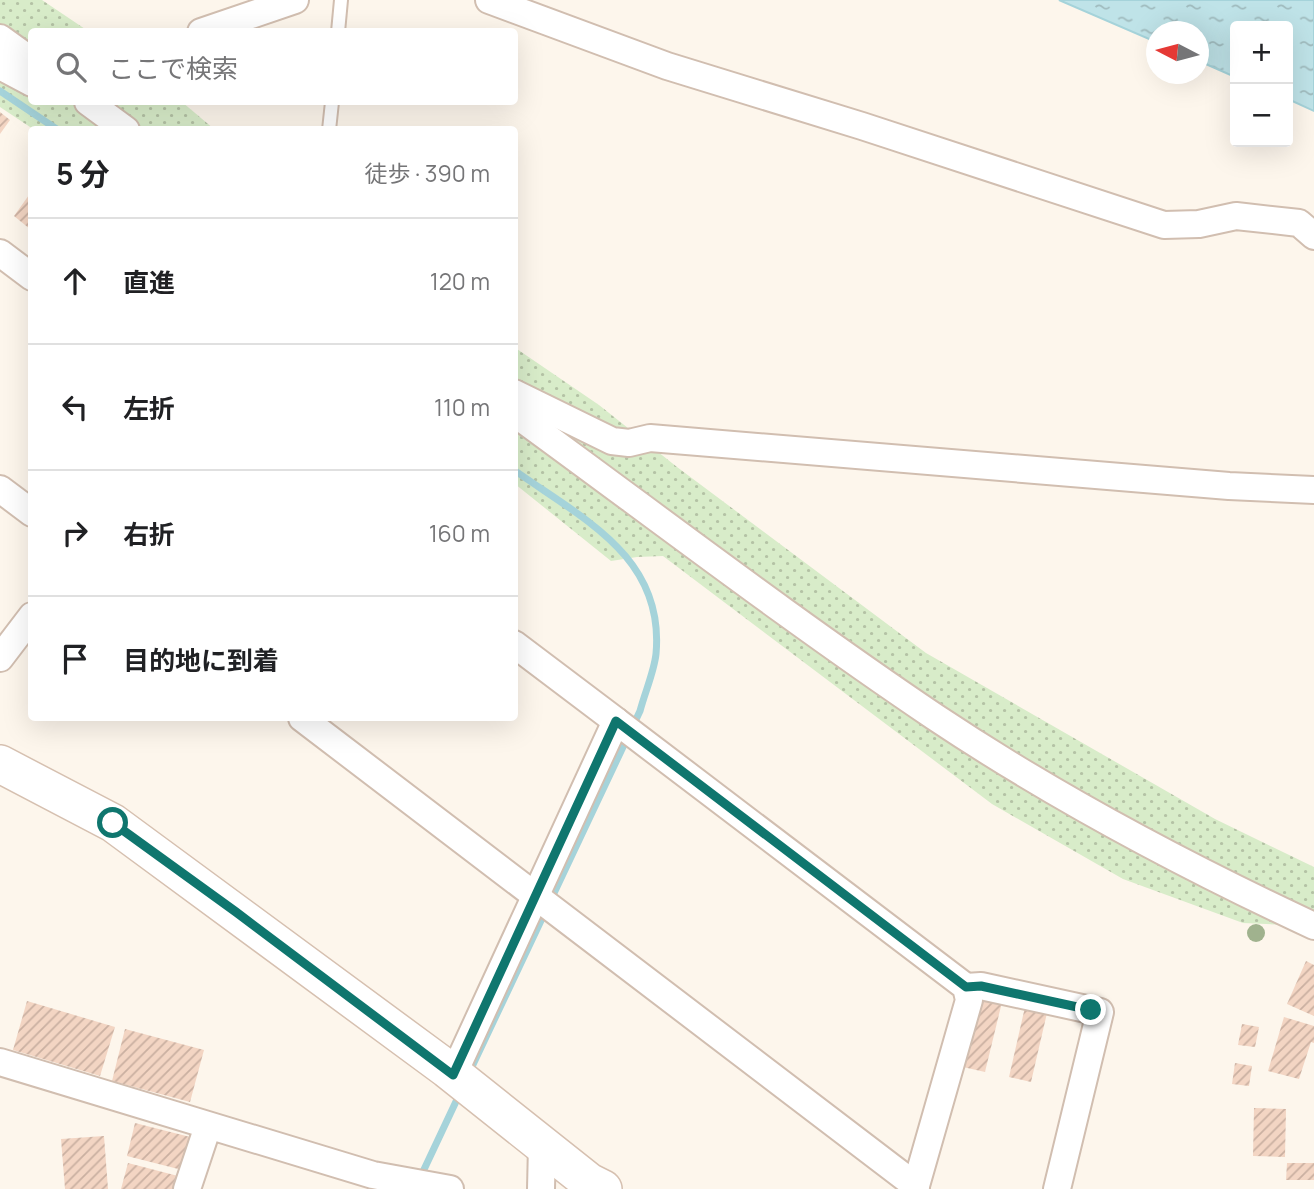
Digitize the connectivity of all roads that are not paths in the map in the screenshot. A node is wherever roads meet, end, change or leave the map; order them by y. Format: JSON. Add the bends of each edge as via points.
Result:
{"nodes":[{"id":1,"x":295,"y":0,"type":"edge"},
{"id":2,"x":341,"y":0,"type":"edge"},
{"id":3,"x":489,"y":0,"type":"edge"},
{"id":4,"x":213,"y":28,"type":"edge"},
{"id":5,"x":338,"y":28,"type":"edge"},
{"id":6,"x":0,"y":38,"type":"edge"},
{"id":7,"x":28,"y":58,"type":"edge"},
{"id":8,"x":0,"y":66,"type":"edge"},
{"id":9,"x":28,"y":81,"type":"edge"},
{"id":10,"x":92,"y":105,"type":"edge"},
{"id":11,"x":332,"y":105,"type":"edge"},
{"id":12,"x":121,"y":126,"type":"edge"},
{"id":13,"x":329,"y":126,"type":"edge"},
{"id":14,"x":1314,"y":236,"type":"edge"},
{"id":15,"x":0,"y":253,"type":"edge"},
{"id":16,"x":28,"y":274,"type":"edge"},
{"id":17,"x":518,"y":395,"type":"edge"},
{"id":18,"x":518,"y":416,"type":"edge"},
{"id":19,"x":0,"y":489,"type":"edge"},
{"id":20,"x":1314,"y":490,"type":"edge"},
{"id":21,"x":28,"y":510,"type":"edge"},
{"id":22,"x":28,"y":621,"type":"edge"},
{"id":23,"x":518,"y":647,"type":"edge"},
{"id":24,"x":0,"y":658,"type":"edge"},
{"id":25,"x":306,"y":721,"type":"edge"},
{"id":26,"x":616,"y":721,"type":"junction"},
{"id":27,"x":0,"y":764,"type":"edge"},
{"id":28,"x":546,"y":902,"type":"junction"},
{"id":29,"x":1314,"y":926,"type":"edge"},
{"id":30,"x":966,"y":987,"type":"junction"},
{"id":31,"x":0,"y":1062,"type":"edge"},
{"id":32,"x":461,"y":1082,"type":"junction"},
{"id":33,"x":208,"y":1126,"type":"junction"},
{"id":34,"x":542,"y":1145,"type":"junction"},
{"id":35,"x":443,"y":1188,"type":"edge"},
{"id":36,"x":915,"y":1188,"type":"edge"},
{"id":37,"x":187,"y":1189,"type":"edge"},
{"id":38,"x":541,"y":1189,"type":"edge"},
{"id":39,"x":603,"y":1189,"type":"edge"},
{"id":40,"x":1057,"y":1189,"type":"edge"}],
"edges":[{"from":1,"to":4,"type":"street"},
{"from":2,"to":5,"type":"lane"},
{"from":3,"to":14,"type":"street","via":[[667,66],[1164,225],[1236,216],[1299,223]]},
{"from":6,"to":7,"type":"street"},
{"from":8,"to":9,"type":"street"},
{"from":10,"to":12,"type":"street"},
{"from":11,"to":13,"type":"lane"},
{"from":15,"to":16,"type":"street"},
{"from":17,"to":20,"type":"street","via":[[612,441],[650,438]]},
{"from":18,"to":29,"type":"street","via":[[937,718],[1180,862]]},
{"from":19,"to":21,"type":"street"},
{"from":22,"to":24,"type":"street"},
{"from":23,"to":26,"type":"street"},
{"from":25,"to":28,"type":"street"},
{"from":26,"to":28,"type":"street"},
{"from":26,"to":30,"type":"street"},
{"from":27,"to":32,"type":"street","via":[[113,823]]},
{"from":28,"to":32,"type":"street"},
{"from":28,"to":36,"type":"street"},
{"from":30,"to":36,"type":"street","via":[[969,1000]]},
{"from":30,"to":40,"type":"street","via":[[981,986],[1100,1012]]},
{"from":31,"to":33,"type":"street"},
{"from":32,"to":34,"type":"street"},
{"from":33,"to":35,"type":"street","via":[[373,1175]]},
{"from":33,"to":37,"type":"street"},
{"from":34,"to":38,"type":"street"},
{"from":34,"to":39,"type":"street"}]}
